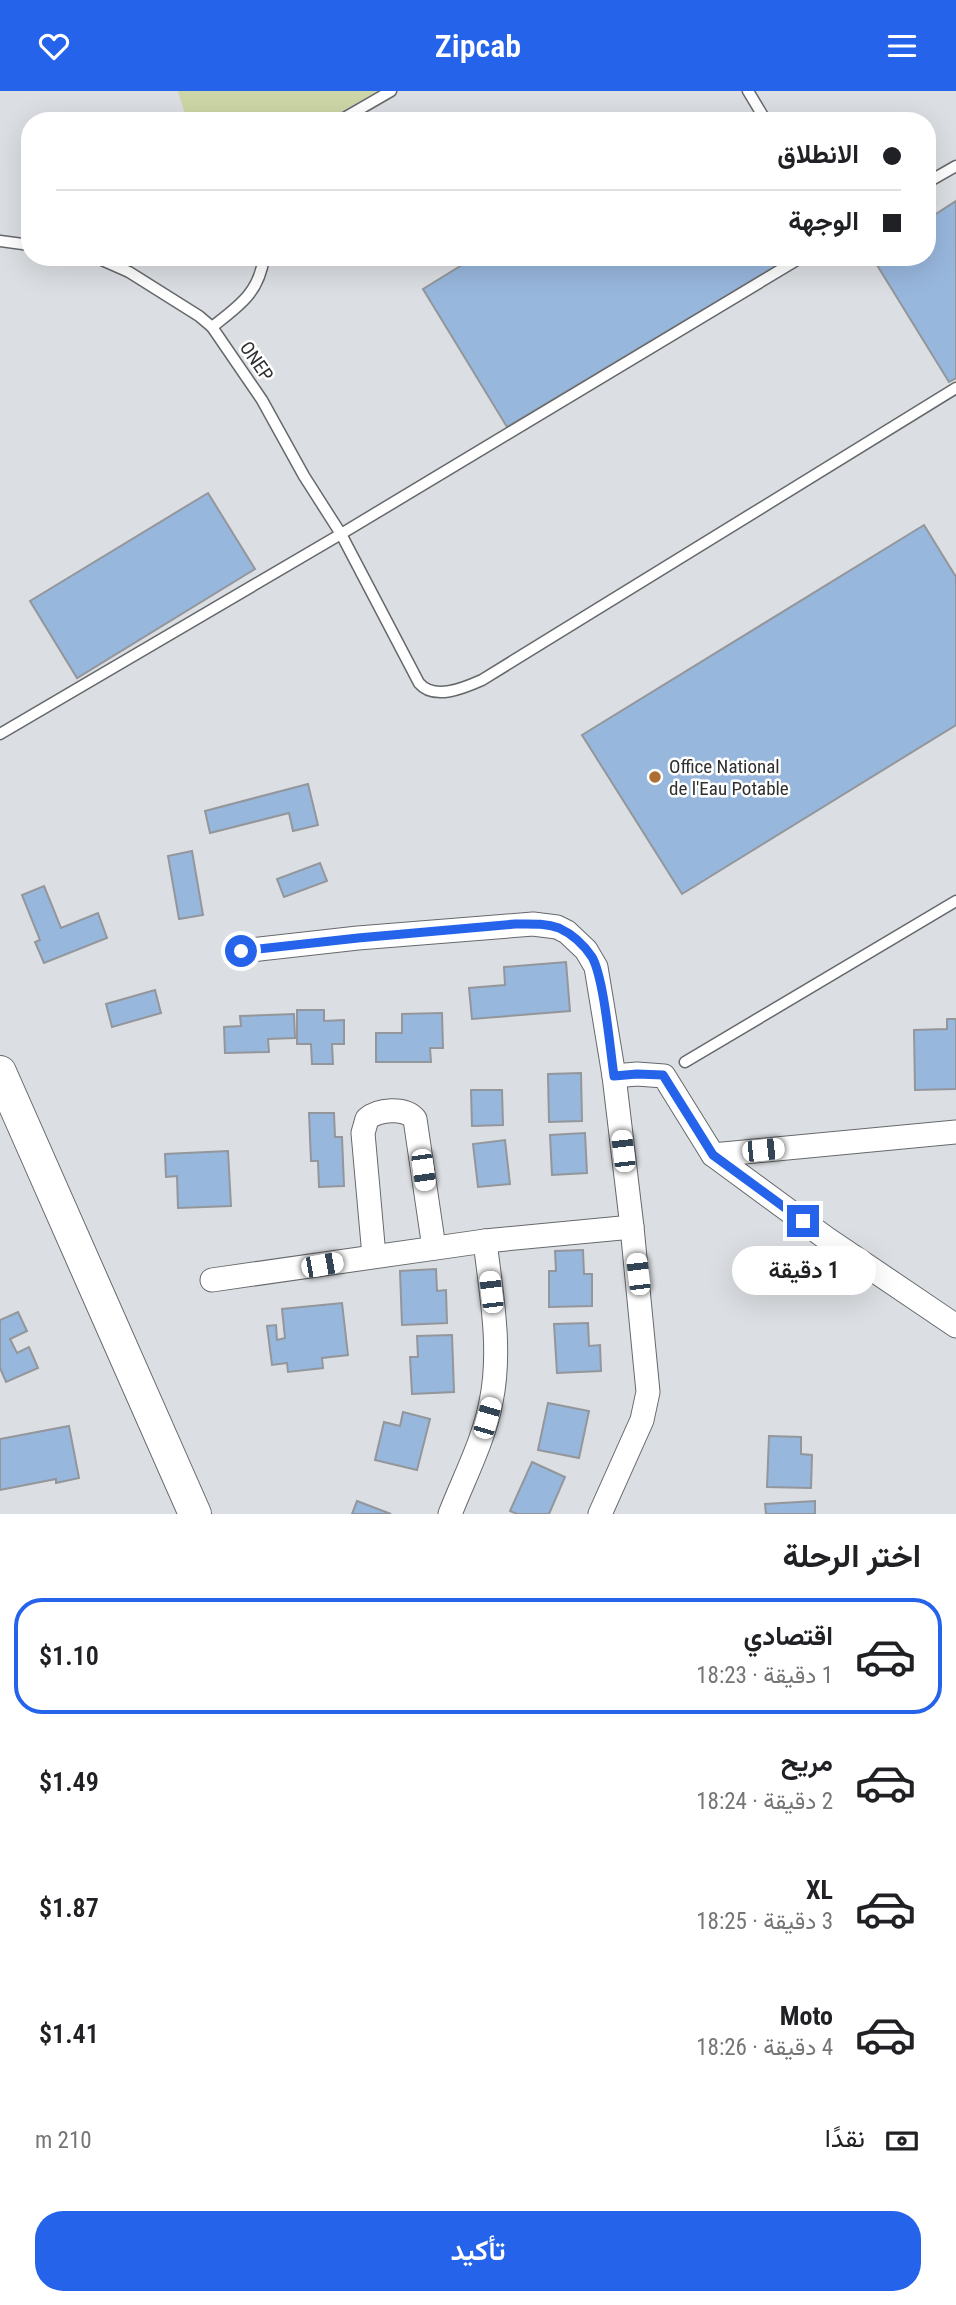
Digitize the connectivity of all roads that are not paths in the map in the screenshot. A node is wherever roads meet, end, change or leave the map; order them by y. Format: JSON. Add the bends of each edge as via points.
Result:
{"nodes":[{"id":1,"x":391,"y":91,"type":"edge"},
{"id":2,"x":748,"y":91,"type":"edge"},
{"id":3,"x":355,"y":112,"type":"edge"},
{"id":4,"x":761,"y":112,"type":"edge"},
{"id":5,"x":956,"y":166,"type":"edge"},
{"id":6,"x":936,"y":178,"type":"edge"},
{"id":7,"x":0,"y":241,"type":"edge"},
{"id":8,"x":21,"y":244,"type":"edge"},
{"id":9,"x":116,"y":266,"type":"edge"},
{"id":10,"x":263,"y":266,"type":"edge"},
{"id":11,"x":787,"y":266,"type":"edge"},
{"id":12,"x":212,"y":327,"type":"junction"},
{"id":13,"x":956,"y":388,"type":"edge"},
{"id":14,"x":341,"y":534,"type":"junction"},
{"id":15,"x":0,"y":734,"type":"edge"},
{"id":16,"x":956,"y":901,"type":"edge"},
{"id":17,"x":241,"y":951,"type":"dead end"},
{"id":18,"x":685,"y":1062,"type":"dead end"},
{"id":19,"x":0,"y":1072,"type":"edge"},
{"id":20,"x":614,"y":1076,"type":"junction"},
{"id":21,"x":0,"y":1118,"type":"edge"},
{"id":22,"x":956,"y":1132,"type":"edge"},
{"id":23,"x":713,"y":1155,"type":"junction"},
{"id":24,"x":632,"y":1227,"type":"junction"},
{"id":25,"x":485,"y":1241,"type":"junction"},
{"id":26,"x":434,"y":1248,"type":"junction"},
{"id":27,"x":374,"y":1256,"type":"junction"},
{"id":28,"x":212,"y":1280,"type":"dead end"},
{"id":29,"x":100,"y":1324,"type":"junction"},
{"id":30,"x":956,"y":1327,"type":"edge"},
{"id":31,"x":173,"y":1514,"type":"edge"},
{"id":32,"x":195,"y":1514,"type":"edge"},
{"id":33,"x":450,"y":1514,"type":"edge"},
{"id":34,"x":600,"y":1514,"type":"edge"}],
"edges":[{"from":1,"to":3,"type":"lane"},
{"from":2,"to":4,"type":"lane"},
{"from":5,"to":6,"type":"lane"},
{"from":7,"to":8,"type":"lane"},
{"from":9,"to":12,"type":"lane","name":"ONEP"},
{"from":10,"to":12,"type":"lane","via":[[245,302]]},
{"from":11,"to":14,"type":"lane"},
{"from":12,"to":14,"type":"lane","name":"ONEP","via":[[262,400]]},
{"from":13,"to":14,"type":"lane","name":"ONEP","via":[[482,680],[457,689],[430,691],[419,683]]},
{"from":14,"to":15,"type":"lane"},
{"from":16,"to":18,"type":"lane"},
{"from":17,"to":20,"type":"street","via":[[505,925],[557,927],[576,939],[593,959]]},
{"from":19,"to":29,"type":"street"},
{"from":20,"to":23,"type":"street","via":[[664,1076]]},
{"from":20,"to":24,"type":"street"},
{"from":21,"to":29,"type":"street"},
{"from":22,"to":23,"type":"street"},
{"from":23,"to":30,"type":"street"},
{"from":24,"to":25,"type":"street"},
{"from":24,"to":34,"type":"street","via":[[648,1392],[642,1420]]},
{"from":25,"to":26,"type":"street"},
{"from":25,"to":33,"type":"street","via":[[494,1318],[493,1388],[487,1418]]},
{"from":26,"to":27,"type":"street"},
{"from":26,"to":27,"type":"street","via":[[416,1121],[407,1112],[377,1113],[367,1119],[363,1133]]},
{"from":27,"to":28,"type":"street"},
{"from":29,"to":31,"type":"street"},
{"from":29,"to":32,"type":"street"}]}
